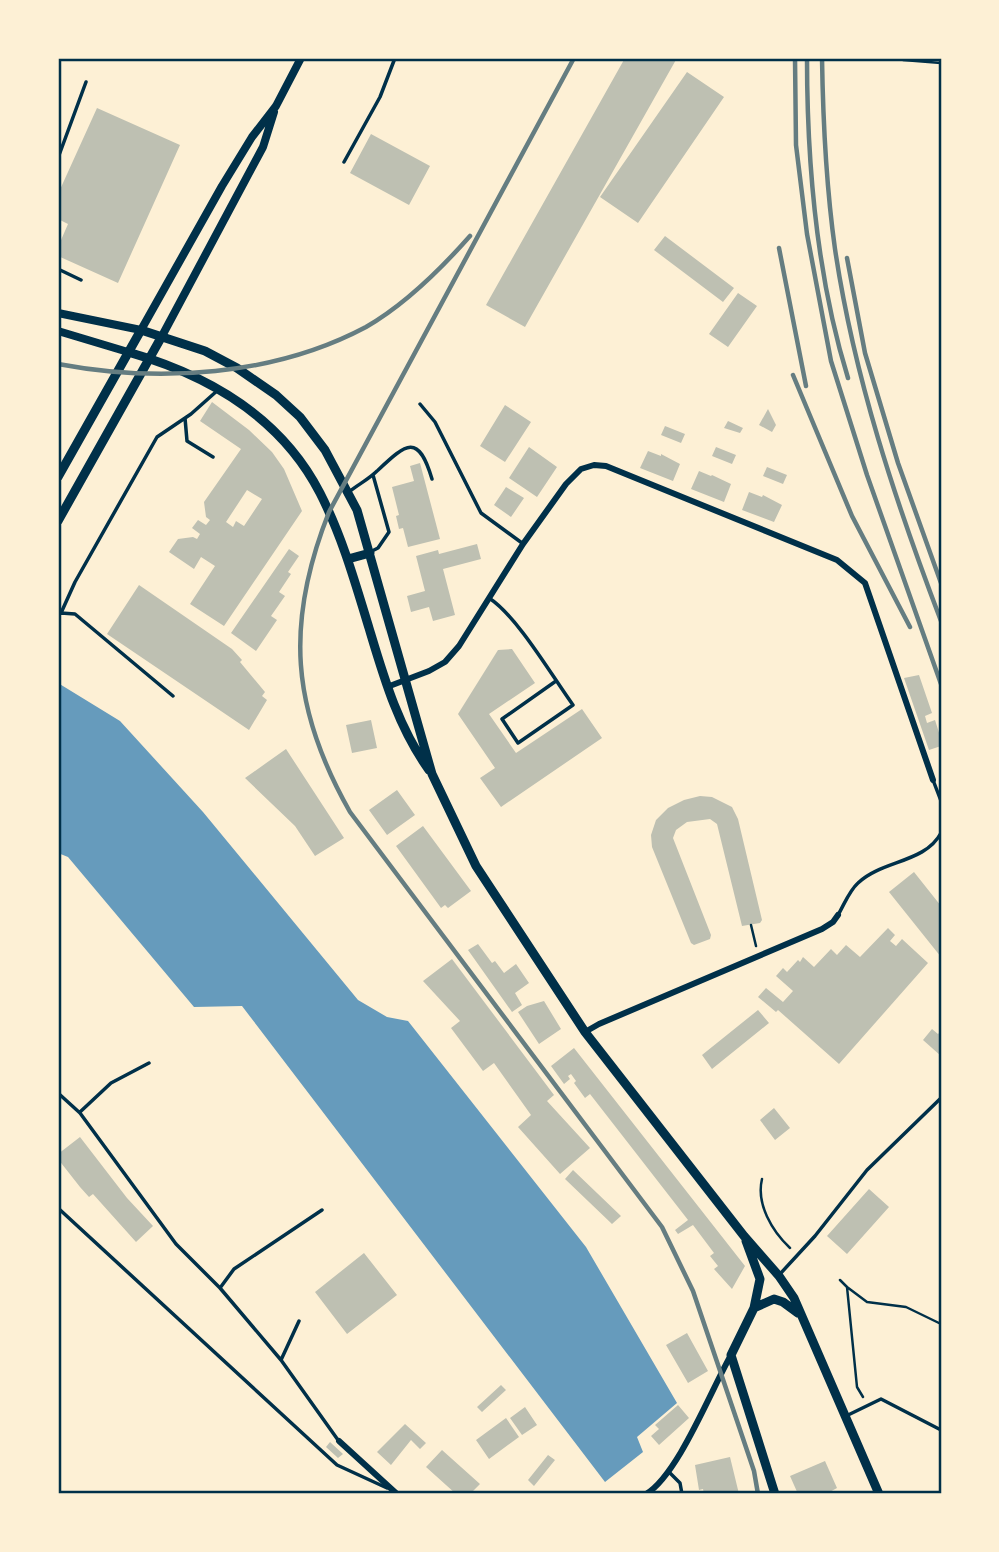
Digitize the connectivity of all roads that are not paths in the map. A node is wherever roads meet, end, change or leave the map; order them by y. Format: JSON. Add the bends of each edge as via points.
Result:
{"nodes":[{"id":1,"x":301,"y":58,"type":"edge"},
{"id":2,"x":395,"y":58,"type":"edge"},
{"id":3,"x":86,"y":82,"type":"dead end"},
{"id":4,"x":276,"y":106,"type":"junction"},
{"id":5,"x":58,"y":158,"type":"edge"},
{"id":6,"x":344,"y":162,"type":"dead end"},
{"id":7,"x":58,"y":269,"type":"edge"},
{"id":8,"x":80,"y":280,"type":"dead end"},
{"id":9,"x":58,"y":313,"type":"edge"},
{"id":10,"x":141,"y":330,"type":"junction"},
{"id":11,"x":58,"y":331,"type":"edge"},
{"id":12,"x":162,"y":336,"type":"junction"},
{"id":13,"x":128,"y":352,"type":"junction"},
{"id":14,"x":150,"y":358,"type":"junction"},
{"id":15,"x":220,"y":388,"type":"junction"},
{"id":16,"x":420,"y":404,"type":"dead end"},
{"id":17,"x":185,"y":418,"type":"junction"},
{"id":18,"x":214,"y":457,"type":"dead end"},
{"id":19,"x":373,"y":475,"type":"junction"},
{"id":20,"x":58,"y":477,"type":"edge"},
{"id":21,"x":432,"y":479,"type":"dead end"},
{"id":22,"x":348,"y":492,"type":"junction"},
{"id":23,"x":58,"y":521,"type":"edge"},
{"id":24,"x":523,"y":544,"type":"junction"},
{"id":25,"x":370,"y":552,"type":"junction"},
{"id":26,"x":348,"y":559,"type":"junction"},
{"id":27,"x":489,"y":598,"type":"junction"},
{"id":28,"x":60,"y":614,"type":"edge"},
{"id":29,"x":406,"y":680,"type":"junction"},
{"id":30,"x":556,"y":681,"type":"junction"},
{"id":31,"x":387,"y":687,"type":"junction"},
{"id":32,"x":173,"y":696,"type":"dead end"},
{"id":33,"x":432,"y":774,"type":"junction"},
{"id":34,"x":933,"y":780,"type":"joint"},
{"id":35,"x":941,"y":801,"type":"edge"},
{"id":36,"x":941,"y":833,"type":"edge"},
{"id":37,"x":838,"y":915,"type":"joint"},
{"id":38,"x":585,"y":1032,"type":"junction"},
{"id":39,"x":149,"y":1063,"type":"dead end"},
{"id":40,"x":58,"y":1093,"type":"edge"},
{"id":41,"x":941,"y":1098,"type":"edge"},
{"id":42,"x":80,"y":1112,"type":"junction"},
{"id":43,"x":58,"y":1208,"type":"edge"},
{"id":44,"x":322,"y":1210,"type":"dead end"},
{"id":45,"x":744,"y":1236,"type":"junction"},
{"id":46,"x":779,"y":1276,"type":"junction"},
{"id":47,"x":220,"y":1288,"type":"junction"},
{"id":48,"x":754,"y":1308,"type":"junction"},
{"id":49,"x":799,"y":1314,"type":"junction"},
{"id":50,"x":299,"y":1321,"type":"dead end"},
{"id":51,"x":732,"y":1355,"type":"junction"},
{"id":52,"x":281,"y":1360,"type":"junction"},
{"id":53,"x":845,"y":1417,"type":"junction"},
{"id":54,"x":941,"y":1430,"type":"edge"},
{"id":55,"x":339,"y":1441,"type":"joint"},
{"id":56,"x":668,"y":1471,"type":"junction"},
{"id":57,"x":395,"y":1492,"type":"edge"},
{"id":58,"x":646,"y":1494,"type":"edge"},
{"id":59,"x":682,"y":1494,"type":"edge"},
{"id":60,"x":775,"y":1494,"type":"edge"},
{"id":61,"x":879,"y":1494,"type":"edge"}],
"edges":[{"from":1,"to":4,"type":"street"},
{"from":2,"to":6,"type":"lane","via":[[380,97]]},
{"from":3,"to":5,"type":"lane"},
{"from":4,"to":10,"type":"street","via":[[222,186]]},
{"from":4,"to":12,"type":"street","via":[[263,147]]},
{"from":7,"to":8,"type":"lane"},
{"from":9,"to":10,"type":"street"},
{"from":10,"to":12,"type":"main road"},
{"from":10,"to":13,"type":"main road"},
{"from":11,"to":13,"type":"street"},
{"from":12,"to":14,"type":"main road"},
{"from":12,"to":22,"type":"main road","via":[[217,356],[276,395],[325,450]]},
{"from":13,"to":14,"type":"main road"},
{"from":13,"to":20,"type":"main road"},
{"from":14,"to":15,"type":"main road"},
{"from":14,"to":23,"type":"main road"},
{"from":15,"to":17,"type":"lane"},
{"from":15,"to":26,"type":"main road","via":[[272,428],[295,454],[319,491]]},
{"from":16,"to":24,"type":"lane","via":[[435,422],[481,513]]},
{"from":17,"to":18,"type":"lane","via":[[187,441]]},
{"from":17,"to":28,"type":"lane","via":[[157,437]]},
{"from":19,"to":21,"type":"lane","via":[[397,451],[409,447],[426,458]]},
{"from":19,"to":22,"type":"lane"},
{"from":19,"to":25,"type":"lane","via":[[389,532]]},
{"from":22,"to":25,"type":"main road"},
{"from":24,"to":27,"type":"street"},
{"from":24,"to":34,"type":"street","via":[[566,484],[581,469],[594,465],[837,560],[865,583]]},
{"from":25,"to":26,"type":"main road"},
{"from":25,"to":29,"type":"main road"},
{"from":26,"to":31,"type":"main road"},
{"from":27,"to":29,"type":"street","via":[[445,662]]},
{"from":27,"to":30,"type":"lane","via":[[502,607]]},
{"from":28,"to":32,"type":"lane","via":[[75,614]]},
{"from":29,"to":31,"type":"street"},
{"from":29,"to":33,"type":"main road"},
{"from":30,"to":30,"type":"lane","via":[[502,719],[518,743],[573,705]]},
{"from":31,"to":33,"type":"main road","via":[[417,753]]},
{"from":33,"to":38,"type":"main road","via":[[477,866]]},
{"from":34,"to":35,"type":"lane"},
{"from":36,"to":37,"type":"lane","via":[[929,849],[856,884]]},
{"from":37,"to":38,"type":"street","via":[[822,929]]},
{"from":38,"to":45,"type":"main road"},
{"from":39,"to":42,"type":"lane","via":[[111,1083]]},
{"from":40,"to":42,"type":"lane"},
{"from":41,"to":46,"type":"lane","via":[[867,1170]]},
{"from":42,"to":47,"type":"lane","via":[[176,1244]]},
{"from":43,"to":57,"type":"lane","via":[[337,1465]]},
{"from":44,"to":47,"type":"lane","via":[[234,1269]]},
{"from":45,"to":46,"type":"main road"},
{"from":45,"to":48,"type":"main road","via":[[760,1279]]},
{"from":46,"to":49,"type":"main road"},
{"from":47,"to":52,"type":"lane"},
{"from":48,"to":49,"type":"main road","via":[[774,1299]]},
{"from":48,"to":51,"type":"main road"},
{"from":49,"to":53,"type":"main road"},
{"from":50,"to":52,"type":"lane"},
{"from":51,"to":56,"type":"street"},
{"from":51,"to":60,"type":"main road"},
{"from":52,"to":55,"type":"lane"},
{"from":53,"to":54,"type":"lane","via":[[881,1399]]},
{"from":53,"to":61,"type":"main road"},
{"from":55,"to":57,"type":"street"},
{"from":56,"to":58,"type":"street"},
{"from":56,"to":59,"type":"lane","via":[[680,1483]]}]}
